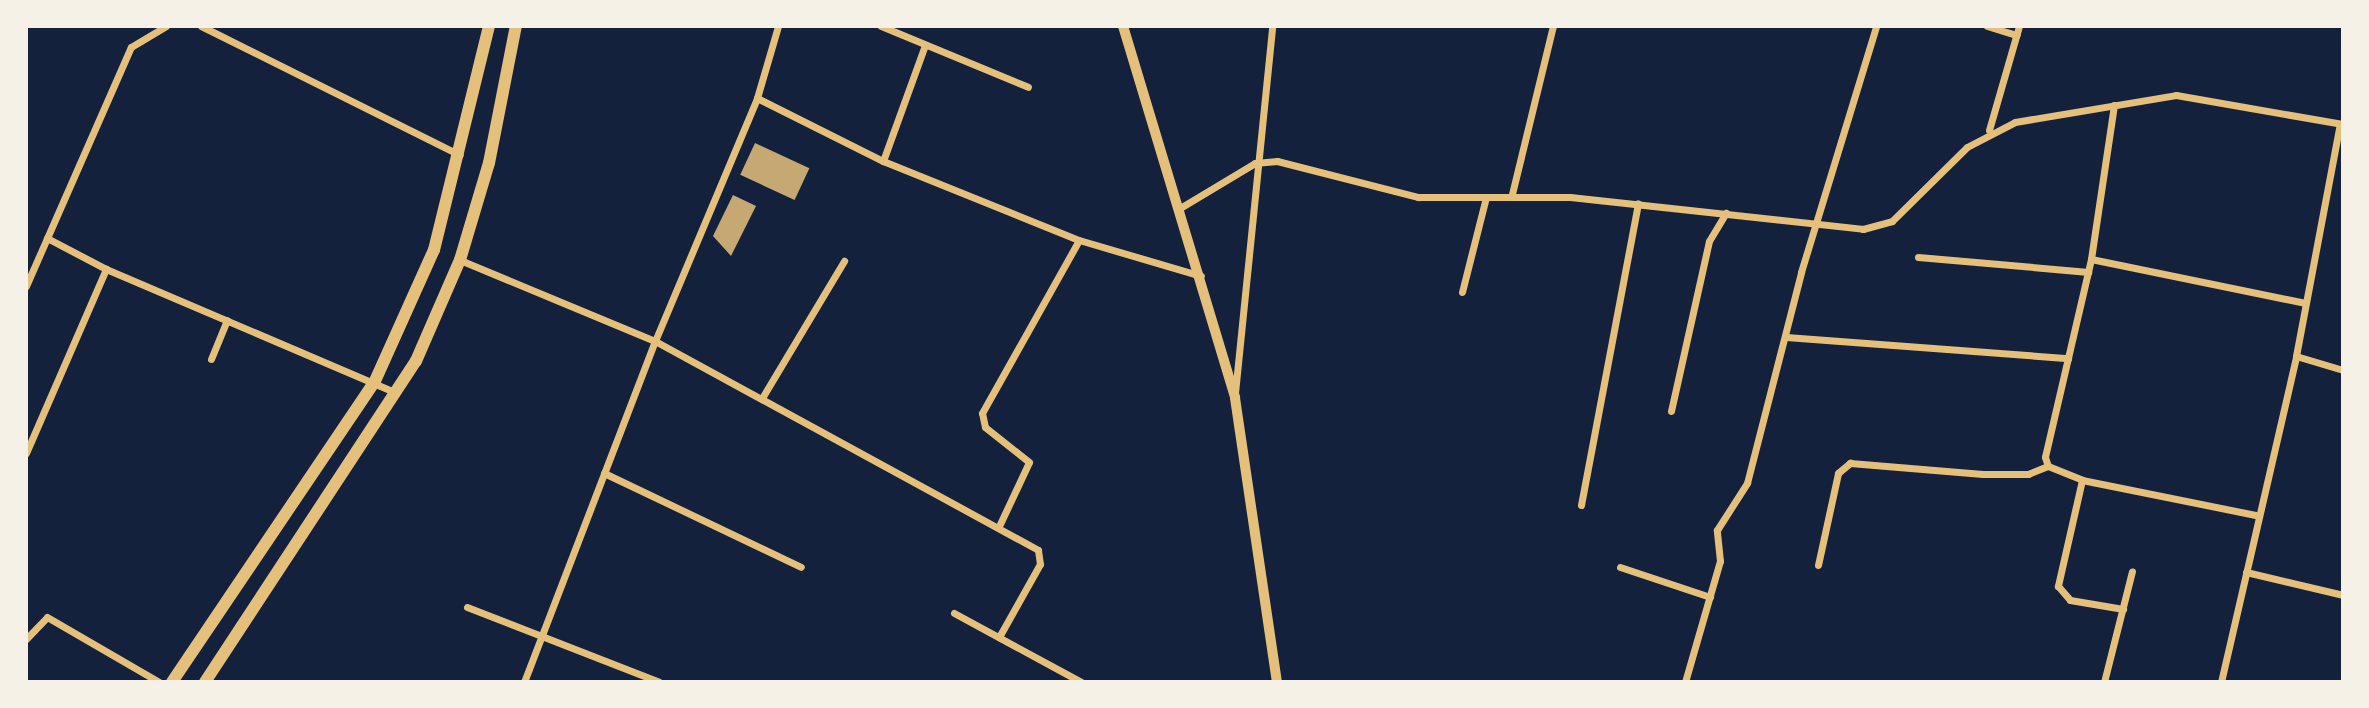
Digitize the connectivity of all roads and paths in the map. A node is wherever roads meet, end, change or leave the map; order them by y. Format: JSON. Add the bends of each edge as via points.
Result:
{"nodes":[{"id":1,"x":166,"y":26,"type":"edge"},
{"id":2,"x":201,"y":26,"type":"edge"},
{"id":3,"x":489,"y":26,"type":"edge"},
{"id":4,"x":516,"y":26,"type":"edge"},
{"id":5,"x":778,"y":26,"type":"edge"},
{"id":6,"x":881,"y":26,"type":"edge"},
{"id":7,"x":1124,"y":26,"type":"edge"},
{"id":8,"x":1272,"y":26,"type":"edge"},
{"id":9,"x":1553,"y":26,"type":"edge"},
{"id":10,"x":1876,"y":26,"type":"edge"},
{"id":11,"x":1987,"y":26,"type":"edge"},
{"id":12,"x":2020,"y":26,"type":"edge"},
{"id":13,"x":2017,"y":35,"type":"junction"},
{"id":14,"x":925,"y":45,"type":"junction"},
{"id":15,"x":1028,"y":87,"type":"dead end"},
{"id":16,"x":757,"y":98,"type":"junction"},
{"id":17,"x":2114,"y":105,"type":"junction"},
{"id":18,"x":2342,"y":124,"type":"edge"},
{"id":19,"x":1989,"y":131,"type":"junction"},
{"id":20,"x":461,"y":156,"type":"junction"},
{"id":21,"x":883,"y":161,"type":"junction"},
{"id":22,"x":1255,"y":163,"type":"junction"},
{"id":23,"x":1512,"y":194,"type":"junction"},
{"id":24,"x":1486,"y":197,"type":"junction"},
{"id":25,"x":1638,"y":203,"type":"junction"},
{"id":26,"x":1180,"y":208,"type":"junction"},
{"id":27,"x":1726,"y":213,"type":"junction"},
{"id":28,"x":1819,"y":226,"type":"junction"},
{"id":29,"x":47,"y":238,"type":"junction"},
{"id":30,"x":1079,"y":240,"type":"junction"},
{"id":31,"x":1918,"y":257,"type":"dead end"},
{"id":32,"x":2091,"y":259,"type":"junction"},
{"id":33,"x":460,"y":260,"type":"junction"},
{"id":34,"x":844,"y":261,"type":"dead end"},
{"id":35,"x":106,"y":269,"type":"junction"},
{"id":36,"x":2088,"y":272,"type":"junction"},
{"id":37,"x":1201,"y":276,"type":"junction"},
{"id":38,"x":26,"y":286,"type":"edge"},
{"id":39,"x":1462,"y":292,"type":"dead end"},
{"id":40,"x":2306,"y":303,"type":"junction"},
{"id":41,"x":227,"y":320,"type":"junction"},
{"id":42,"x":1786,"y":337,"type":"junction"},
{"id":43,"x":654,"y":341,"type":"junction"},
{"id":44,"x":2296,"y":356,"type":"junction"},
{"id":45,"x":2068,"y":358,"type":"junction"},
{"id":46,"x":211,"y":359,"type":"dead end"},
{"id":47,"x":2343,"y":370,"type":"edge"},
{"id":48,"x":375,"y":381,"type":"junction"},
{"id":49,"x":397,"y":393,"type":"junction"},
{"id":50,"x":762,"y":398,"type":"junction"},
{"id":51,"x":1235,"y":398,"type":"junction"},
{"id":52,"x":1671,"y":411,"type":"dead end"},
{"id":53,"x":26,"y":453,"type":"edge"},
{"id":54,"x":2048,"y":466,"type":"junction"},
{"id":55,"x":604,"y":473,"type":"junction"},
{"id":56,"x":2082,"y":480,"type":"junction"},
{"id":57,"x":1581,"y":505,"type":"dead end"},
{"id":58,"x":2256,"y":515,"type":"junction"},
{"id":59,"x":1000,"y":524,"type":"junction"},
{"id":60,"x":1818,"y":565,"type":"dead end"},
{"id":61,"x":801,"y":567,"type":"dead end"},
{"id":62,"x":1619,"y":567,"type":"dead end"},
{"id":63,"x":2133,"y":570,"type":"dead end"},
{"id":64,"x":2246,"y":572,"type":"junction"},
{"id":65,"x":2343,"y":595,"type":"edge"},
{"id":66,"x":1710,"y":597,"type":"junction"},
{"id":67,"x":467,"y":607,"type":"dead end"},
{"id":68,"x":2123,"y":609,"type":"junction"},
{"id":69,"x":954,"y":613,"type":"dead end"},
{"id":70,"x":540,"y":636,"type":"junction"},
{"id":71,"x":999,"y":637,"type":"junction"},
{"id":72,"x":26,"y":639,"type":"edge"},
{"id":73,"x":159,"y":682,"type":"edge"},
{"id":74,"x":172,"y":682,"type":"edge"},
{"id":75,"x":205,"y":682,"type":"edge"},
{"id":76,"x":524,"y":682,"type":"edge"},
{"id":77,"x":659,"y":682,"type":"edge"},
{"id":78,"x":1081,"y":682,"type":"edge"},
{"id":79,"x":1277,"y":682,"type":"edge"},
{"id":80,"x":1685,"y":682,"type":"edge"},
{"id":81,"x":2104,"y":682,"type":"edge"},
{"id":82,"x":2221,"y":682,"type":"edge"}],
"edges":[{"from":1,"to":29,"type":"street","via":[[131,47]]},
{"from":2,"to":20,"type":"street"},
{"from":3,"to":20,"type":"highway"},
{"from":4,"to":33,"type":"highway","via":[[489,163]]},
{"from":5,"to":16,"type":"street"},
{"from":6,"to":14,"type":"street"},
{"from":7,"to":26,"type":"street"},
{"from":8,"to":22,"type":"street"},
{"from":9,"to":23,"type":"street"},
{"from":10,"to":28,"type":"street"},
{"from":11,"to":13,"type":"street"},
{"from":12,"to":13,"type":"street"},
{"from":13,"to":19,"type":"street"},
{"from":14,"to":15,"type":"street"},
{"from":14,"to":21,"type":"street"},
{"from":16,"to":21,"type":"street"},
{"from":16,"to":43,"type":"street"},
{"from":17,"to":18,"type":"street","via":[[2176,95]]},
{"from":17,"to":19,"type":"street"},
{"from":17,"to":32,"type":"street"},
{"from":18,"to":40,"type":"street"},
{"from":19,"to":28,"type":"street","via":[[1892,220],[1863,229]]},
{"from":20,"to":48,"type":"highway","via":[[434,250]]},
{"from":21,"to":30,"type":"street"},
{"from":22,"to":24,"type":"street","via":[[1295,163],[1418,197]]},
{"from":22,"to":26,"type":"street"},
{"from":22,"to":51,"type":"street"},
{"from":23,"to":24,"type":"street"},
{"from":23,"to":25,"type":"street"},
{"from":24,"to":39,"type":"street"},
{"from":25,"to":27,"type":"street"},
{"from":25,"to":57,"type":"street"},
{"from":26,"to":37,"type":"street"},
{"from":27,"to":28,"type":"street"},
{"from":27,"to":52,"type":"street","via":[[1709,241]]},
{"from":28,"to":42,"type":"street"},
{"from":29,"to":35,"type":"street"},
{"from":29,"to":38,"type":"street"},
{"from":30,"to":37,"type":"street"},
{"from":30,"to":59,"type":"street","via":[[982,413],[985,427],[1029,462]]},
{"from":31,"to":36,"type":"street"},
{"from":32,"to":36,"type":"street"},
{"from":32,"to":40,"type":"street"},
{"from":33,"to":43,"type":"street"},
{"from":33,"to":49,"type":"highway"},
{"from":34,"to":50,"type":"street"},
{"from":35,"to":41,"type":"street"},
{"from":35,"to":53,"type":"street"},
{"from":36,"to":45,"type":"street"},
{"from":37,"to":51,"type":"street"},
{"from":40,"to":44,"type":"street"},
{"from":41,"to":46,"type":"street"},
{"from":41,"to":48,"type":"street"},
{"from":42,"to":45,"type":"street"},
{"from":42,"to":66,"type":"street","via":[[1747,483],[1717,530],[1720,561]]},
{"from":43,"to":50,"type":"street"},
{"from":43,"to":55,"type":"street"},
{"from":44,"to":47,"type":"street"},
{"from":44,"to":58,"type":"street"},
{"from":45,"to":54,"type":"street"},
{"from":48,"to":49,"type":"street"},
{"from":48,"to":74,"type":"highway"},
{"from":49,"to":75,"type":"highway"},
{"from":50,"to":59,"type":"street"},
{"from":51,"to":79,"type":"street"},
{"from":54,"to":56,"type":"street"},
{"from":54,"to":60,"type":"street","via":[[2028,474],[1983,474],[1850,463],[1838,473]]},
{"from":55,"to":61,"type":"street"},
{"from":55,"to":70,"type":"street"},
{"from":56,"to":58,"type":"street"},
{"from":56,"to":68,"type":"street","via":[[2058,586],[2070,600]]},
{"from":58,"to":64,"type":"street"},
{"from":59,"to":71,"type":"street","via":[[1041,556]]},
{"from":62,"to":66,"type":"street"},
{"from":63,"to":68,"type":"street"},
{"from":64,"to":65,"type":"street"},
{"from":64,"to":82,"type":"street"},
{"from":66,"to":80,"type":"street"},
{"from":67,"to":70,"type":"street"},
{"from":68,"to":81,"type":"street"},
{"from":69,"to":71,"type":"street"},
{"from":70,"to":76,"type":"street"},
{"from":70,"to":77,"type":"street"},
{"from":71,"to":78,"type":"street"},
{"from":72,"to":73,"type":"street","via":[[47,617]]}]}
